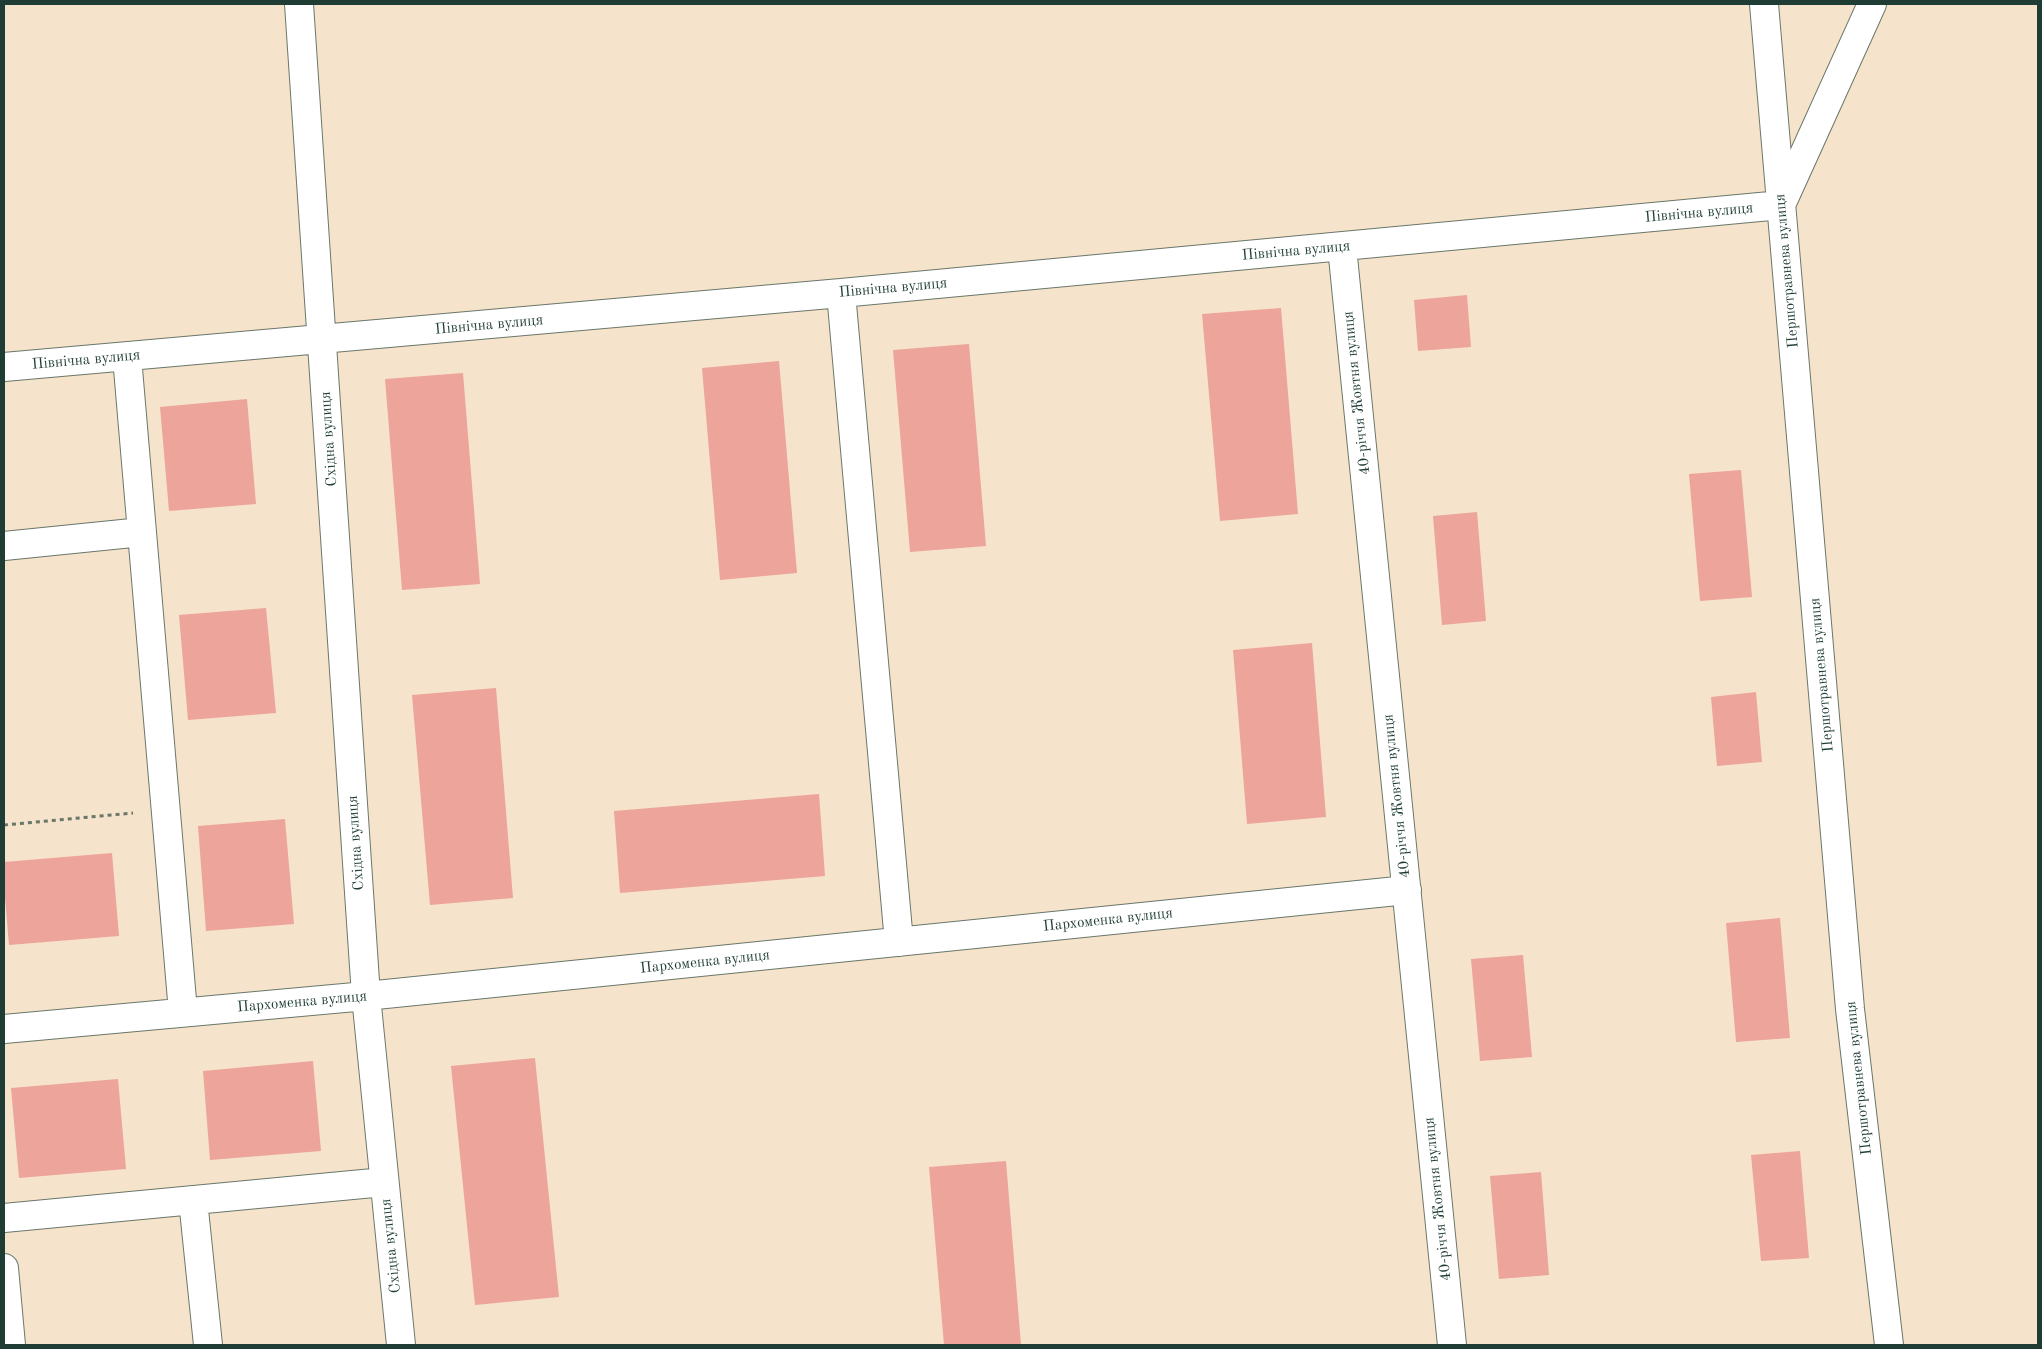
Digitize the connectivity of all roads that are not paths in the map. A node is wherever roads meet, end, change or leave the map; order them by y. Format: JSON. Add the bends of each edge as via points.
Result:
{"nodes":[{"id":1,"x":299,"y":4,"type":"edge"},
{"id":2,"x":1764,"y":4,"type":"edge"},
{"id":3,"x":1872,"y":4,"type":"edge"},
{"id":4,"x":1781,"y":205,"type":"junction"},
{"id":5,"x":1342,"y":247,"type":"junction"},
{"id":6,"x":841,"y":293,"type":"junction"},
{"id":7,"x":323,"y":340,"type":"junction"},
{"id":8,"x":127,"y":356,"type":"junction"},
{"id":9,"x":4,"y":367,"type":"edge"},
{"id":10,"x":142,"y":532,"type":"junction"},
{"id":11,"x":4,"y":546,"type":"edge"},
{"id":12,"x":1407,"y":890,"type":"junction"},
{"id":13,"x":899,"y":942,"type":"junction"},
{"id":14,"x":366,"y":996,"type":"junction"},
{"id":15,"x":183,"y":1012,"type":"junction"},
{"id":16,"x":4,"y":1028,"type":"edge"},
{"id":17,"x":384,"y":1182,"type":"junction"},
{"id":18,"x":193,"y":1200,"type":"junction"},
{"id":19,"x":4,"y":1218,"type":"edge"},
{"id":20,"x":4,"y":1268,"type":"edge"},
{"id":21,"x":11,"y":1345,"type":"edge"},
{"id":22,"x":208,"y":1345,"type":"edge"},
{"id":23,"x":401,"y":1345,"type":"edge"},
{"id":24,"x":1452,"y":1345,"type":"edge"},
{"id":25,"x":1889,"y":1345,"type":"edge"}],
"edges":[{"from":1,"to":7,"type":"street","name":"Східна вулиця"},
{"from":2,"to":4,"type":"street","name":"Першотравнева вулиця"},
{"from":3,"to":4,"type":"street"},
{"from":4,"to":5,"type":"street","name":"Північна вулиця"},
{"from":4,"to":25,"type":"street","name":"Першотравнева вулиця","via":[[1850,1009]]},
{"from":5,"to":6,"type":"street","name":"Північна вулиця"},
{"from":5,"to":12,"type":"street","name":"40-річчя Жовтня вулиця"},
{"from":6,"to":7,"type":"street","name":"Північна вулиця"},
{"from":6,"to":13,"type":"street"},
{"from":7,"to":8,"type":"street","name":"Північна вулиця"},
{"from":7,"to":14,"type":"street","name":"Східна вулиця"},
{"from":8,"to":9,"type":"street","name":"Північна вулиця"},
{"from":8,"to":10,"type":"street"},
{"from":10,"to":11,"type":"street"},
{"from":10,"to":15,"type":"street"},
{"from":12,"to":13,"type":"street","name":"Пархоменка вулиця"},
{"from":12,"to":24,"type":"street","name":"40-річчя Жовтня вулиця"},
{"from":13,"to":14,"type":"street","name":"Пархоменка вулиця"},
{"from":14,"to":15,"type":"street","name":"Пархоменка вулиця"},
{"from":14,"to":17,"type":"street","name":"Східна вулиця"},
{"from":15,"to":16,"type":"street","name":"Пархоменка вулиця"},
{"from":17,"to":18,"type":"street"},
{"from":17,"to":23,"type":"street","name":"Східна вулиця"},
{"from":18,"to":19,"type":"street"},
{"from":18,"to":22,"type":"street"},
{"from":20,"to":21,"type":"street"}]}
